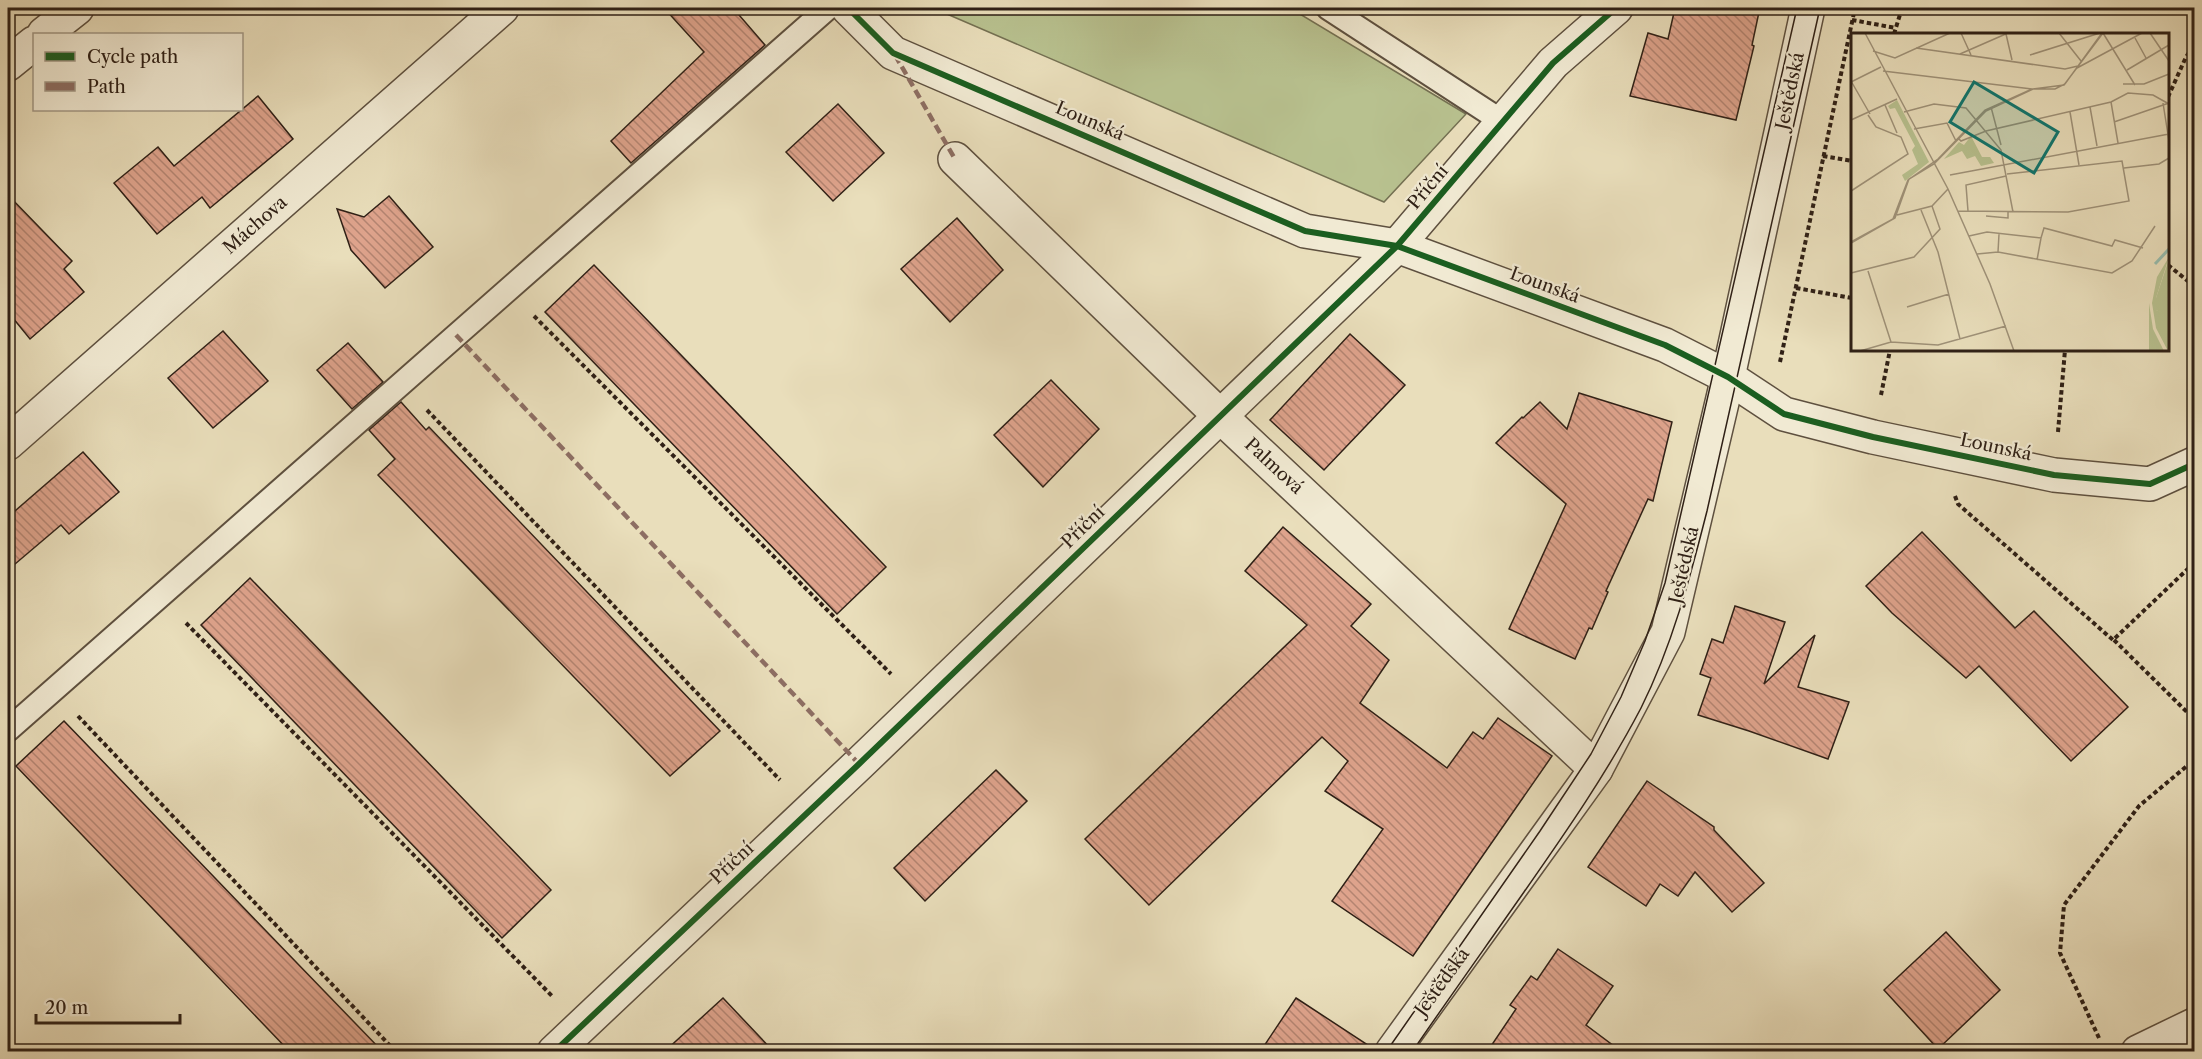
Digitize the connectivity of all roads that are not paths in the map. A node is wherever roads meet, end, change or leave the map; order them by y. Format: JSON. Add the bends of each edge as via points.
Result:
{"nodes":[{"id":1,"x":77,"y":8,"type":"edge"},
{"id":2,"x":502,"y":8,"type":"edge"},
{"id":3,"x":828,"y":8,"type":"edge"},
{"id":4,"x":848,"y":8,"type":"edge"},
{"id":5,"x":1328,"y":8,"type":"edge"},
{"id":6,"x":1616,"y":8,"type":"edge"},
{"id":7,"x":1808,"y":8,"type":"edge"},
{"id":8,"x":46,"y":33,"type":"edge"},
{"id":9,"x":33,"y":44,"type":"edge"},
{"id":10,"x":8,"y":64,"type":"edge"},
{"id":11,"x":1503,"y":122,"type":"junction"},
{"id":12,"x":955,"y":159,"type":"dead end"},
{"id":13,"x":1397,"y":246,"type":"junction"},
{"id":14,"x":1728,"y":377,"type":"junction"},
{"id":15,"x":1220,"y":416,"type":"junction"},
{"id":16,"x":8,"y":443,"type":"edge"},
{"id":17,"x":2194,"y":464,"type":"edge"},
{"id":18,"x":8,"y":730,"type":"edge"},
{"id":19,"x":1596,"y":769,"type":"junction"},
{"id":20,"x":2194,"y":1025,"type":"edge"},
{"id":21,"x":554,"y":1052,"type":"edge"},
{"id":22,"x":1392,"y":1052,"type":"edge"},
{"id":23,"x":2138,"y":1052,"type":"edge"}],
"edges":[{"from":1,"to":8,"type":"street"},
{"from":2,"to":16,"type":"street","name":"Máchova"},
{"from":3,"to":18,"type":"lane"},
{"from":4,"to":13,"type":"street","name":"Lounská","via":[[893,52],[1305,231]]},
{"from":5,"to":11,"type":"lane"},
{"from":6,"to":11,"type":"street","name":"Příční","via":[[1552,63]]},
{"from":7,"to":14,"type":"street","name":"Ještědská"},
{"from":9,"to":10,"type":"street"},
{"from":11,"to":13,"type":"street","name":"Příční"},
{"from":12,"to":15,"type":"street","name":"Palmová"},
{"from":13,"to":14,"type":"street","name":"Lounská","via":[[1665,345]]},
{"from":13,"to":15,"type":"street","name":"Příční"},
{"from":14,"to":17,"type":"street","name":"Lounská","via":[[1784,414],[1873,437],[2054,474],[2150,484]]},
{"from":14,"to":19,"type":"street","name":"Ještědská","via":[[1668,632]]},
{"from":15,"to":19,"type":"street","name":"Palmová"},
{"from":15,"to":21,"type":"street","name":"Příční","via":[[860,764]]},
{"from":19,"to":22,"type":"street","name":"Ještědská"},
{"from":20,"to":23,"type":"street"}]}
